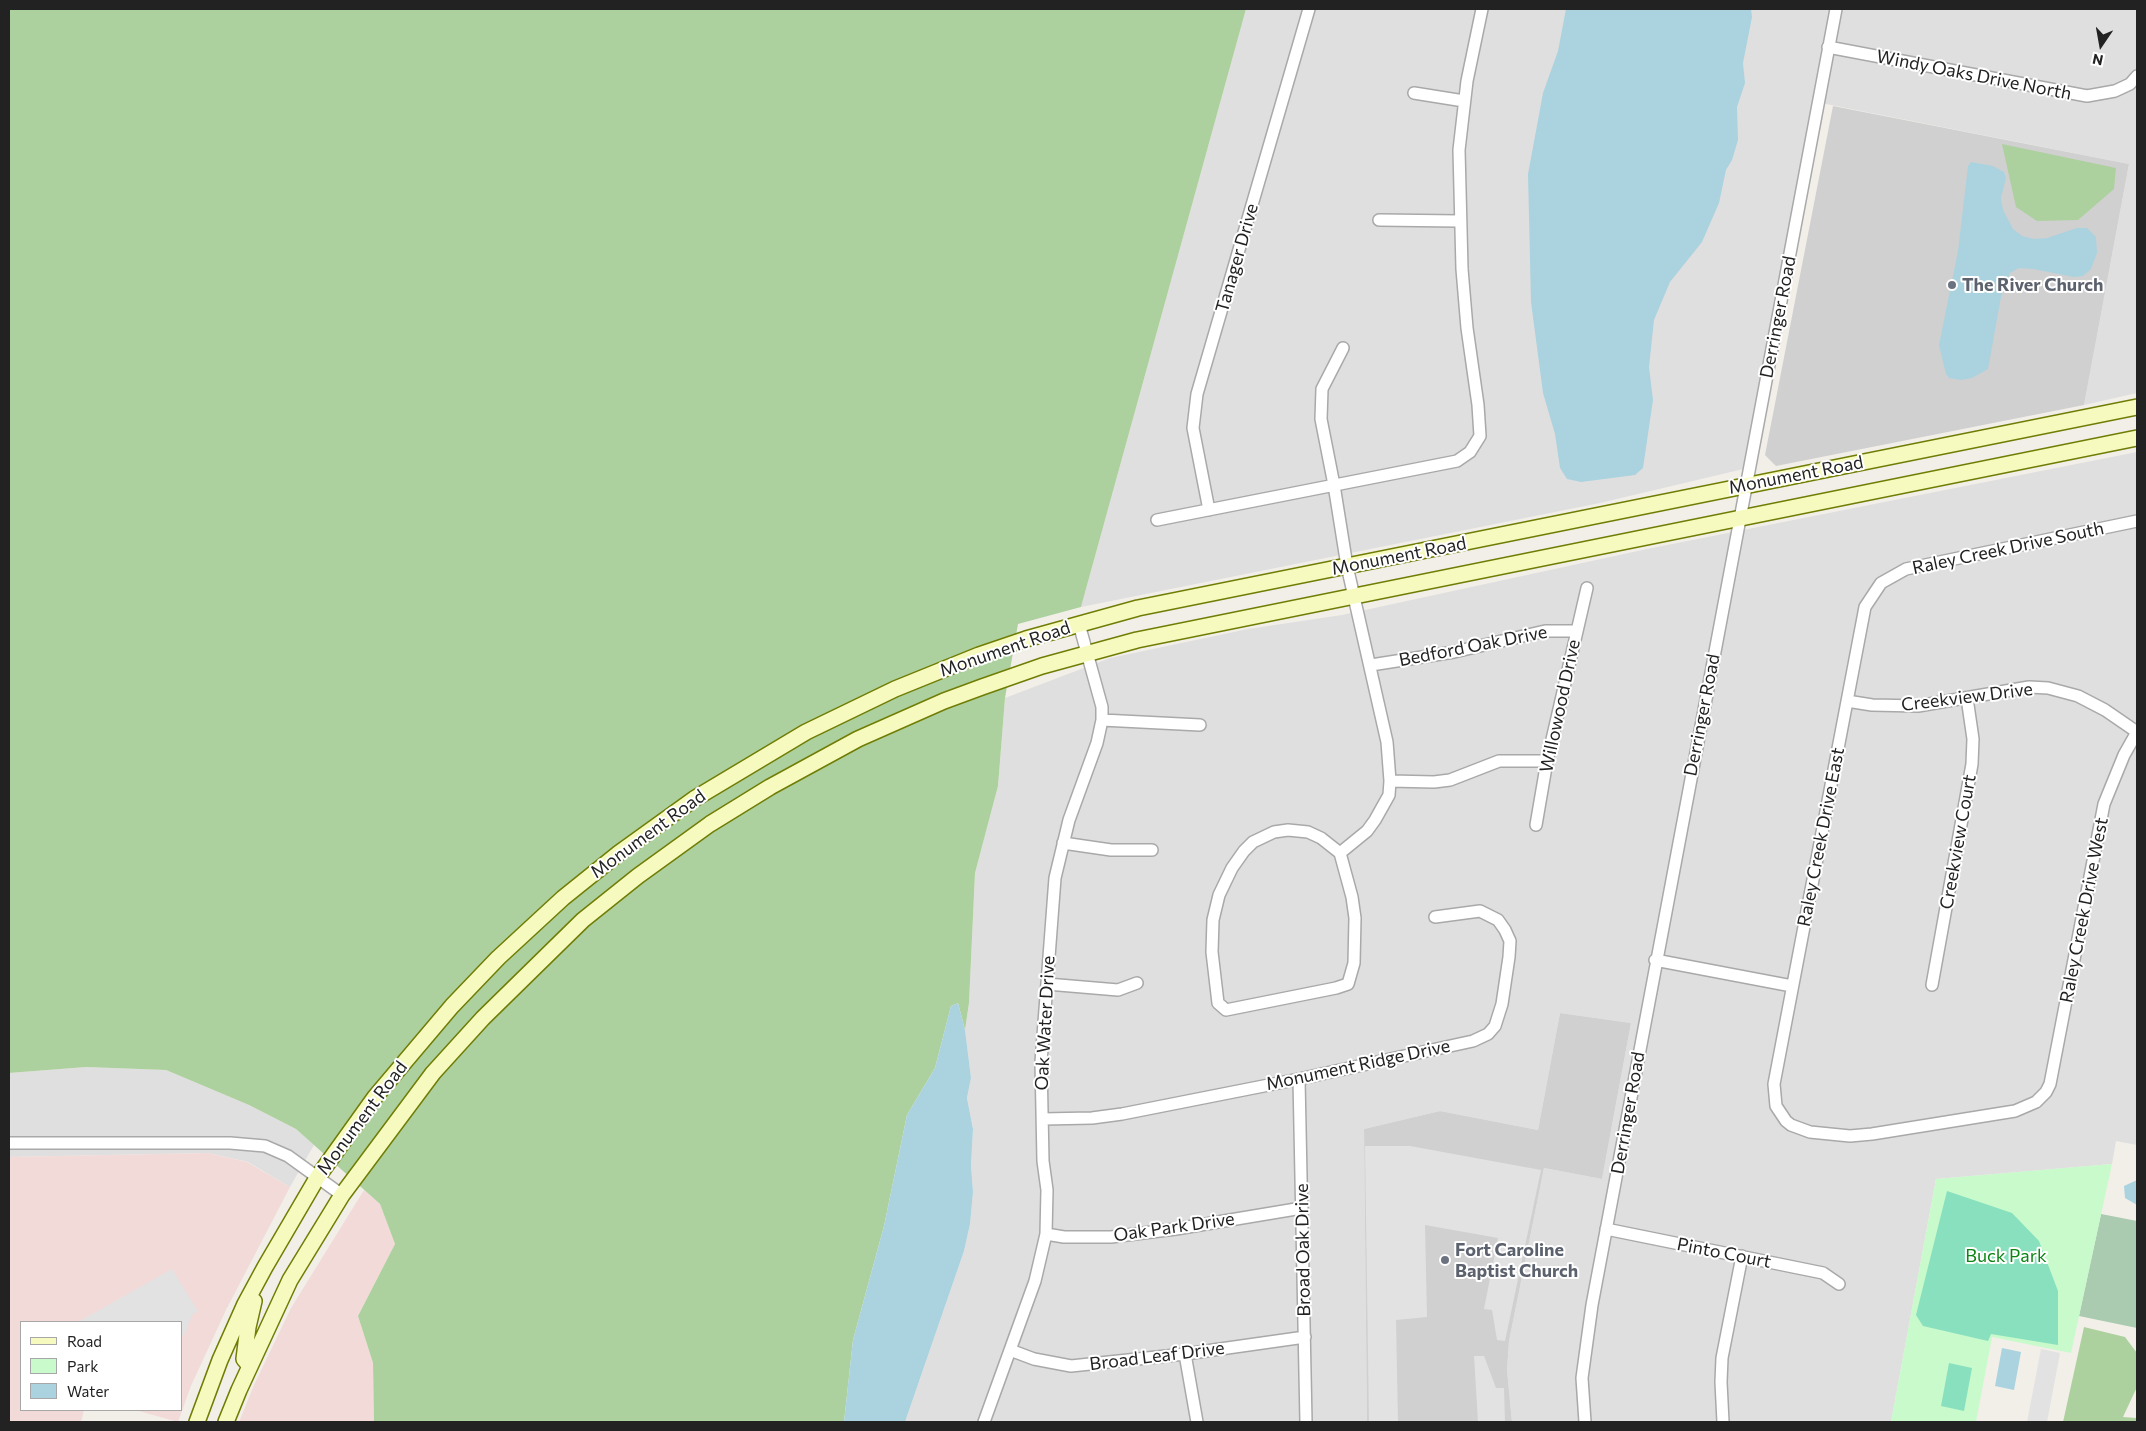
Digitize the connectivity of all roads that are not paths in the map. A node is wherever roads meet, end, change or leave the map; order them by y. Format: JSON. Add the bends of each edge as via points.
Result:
{"nodes":[{"id":1,"x":1309,"y":9,"type":"edge"},
{"id":2,"x":1482,"y":9,"type":"edge"},
{"id":3,"x":1836,"y":9,"type":"edge"},
{"id":4,"x":1828,"y":47,"type":"junction"},
{"id":5,"x":2137,"y":76,"type":"edge"},
{"id":6,"x":1414,"y":93,"type":"dead end"},
{"id":7,"x":1464,"y":101,"type":"junction"},
{"id":8,"x":1379,"y":220,"type":"dead end"},
{"id":9,"x":1459,"y":222,"type":"junction"},
{"id":10,"x":1344,"y":348,"type":"dead end"},
{"id":11,"x":2137,"y":407,"type":"edge"},
{"id":12,"x":2137,"y":438,"type":"edge"},
{"id":13,"x":1334,"y":485,"type":"junction"},
{"id":14,"x":1746,"y":485,"type":"junction"},
{"id":15,"x":1209,"y":510,"type":"junction"},
{"id":16,"x":1740,"y":518,"type":"junction"},
{"id":17,"x":1157,"y":520,"type":"dead end"},
{"id":18,"x":2137,"y":521,"type":"edge"},
{"id":19,"x":1347,"y":566,"type":"junction"},
{"id":20,"x":1881,"y":583,"type":"joint"},
{"id":21,"x":1586,"y":588,"type":"dead end"},
{"id":22,"x":1354,"y":595,"type":"junction"},
{"id":23,"x":1079,"y":624,"type":"junction"},
{"id":24,"x":1576,"y":631,"type":"junction"},
{"id":25,"x":1087,"y":653,"type":"junction"},
{"id":26,"x":1370,"y":665,"type":"junction"},
{"id":27,"x":1968,"y":698,"type":"junction"},
{"id":28,"x":1847,"y":701,"type":"junction"},
{"id":29,"x":1102,"y":720,"type":"junction"},
{"id":30,"x":1200,"y":725,"type":"dead end"},
{"id":31,"x":2137,"y":732,"type":"edge"},
{"id":32,"x":1547,"y":761,"type":"junction"},
{"id":33,"x":1390,"y":781,"type":"junction"},
{"id":34,"x":1536,"y":825,"type":"dead end"},
{"id":35,"x":1063,"y":843,"type":"junction"},
{"id":36,"x":1152,"y":850,"type":"dead end"},
{"id":37,"x":1340,"y":853,"type":"junction"},
{"id":38,"x":1435,"y":917,"type":"dead end"},
{"id":39,"x":1656,"y":960,"type":"junction"},
{"id":40,"x":1137,"y":983,"type":"dead end"},
{"id":41,"x":1047,"y":984,"type":"junction"},
{"id":42,"x":1932,"y":985,"type":"dead end"},
{"id":43,"x":1792,"y":986,"type":"junction"},
{"id":44,"x":1299,"y":1079,"type":"junction"},
{"id":45,"x":1774,"y":1096,"type":"joint"},
{"id":46,"x":1043,"y":1119,"type":"junction"},
{"id":47,"x":9,"y":1143,"type":"edge"},
{"id":48,"x":317,"y":1178,"type":"junction"},
{"id":49,"x":342,"y":1196,"type":"junction"},
{"id":50,"x":1302,"y":1208,"type":"junction"},
{"id":51,"x":1606,"y":1229,"type":"junction"},
{"id":52,"x":1046,"y":1234,"type":"junction"},
{"id":53,"x":1742,"y":1256,"type":"junction"},
{"id":54,"x":265,"y":1267,"type":"junction"},
{"id":55,"x":1839,"y":1284,"type":"dead end"},
{"id":56,"x":1305,"y":1337,"type":"junction"},
{"id":57,"x":1010,"y":1350,"type":"junction"},
{"id":58,"x":1185,"y":1354,"type":"junction"},
{"id":59,"x":250,"y":1366,"type":"junction"},
{"id":60,"x":197,"y":1422,"type":"edge"},
{"id":61,"x":226,"y":1422,"type":"edge"},
{"id":62,"x":984,"y":1422,"type":"edge"},
{"id":63,"x":1197,"y":1422,"type":"edge"},
{"id":64,"x":1306,"y":1422,"type":"edge"},
{"id":65,"x":1585,"y":1422,"type":"edge"},
{"id":66,"x":1723,"y":1422,"type":"edge"}],
"edges":[{"from":1,"to":15,"type":"street","name":"Tanager Drive","via":[[1197,394],[1193,428]]},
{"from":2,"to":7,"type":"street"},
{"from":3,"to":4,"type":"street","name":"Derringer Road"},
{"from":4,"to":5,"type":"street","name":"Windy Oaks Drive North","via":[[2087,96],[2120,88]]},
{"from":4,"to":14,"type":"street","name":"Derringer Road"},
{"from":6,"to":7,"type":"street"},
{"from":7,"to":9,"type":"street"},
{"from":8,"to":9,"type":"street"},
{"from":9,"to":13,"type":"street","via":[[1480,436],[1470,452],[1457,461]]},
{"from":10,"to":13,"type":"street","via":[[1328,374],[1320,405]]},
{"from":11,"to":14,"type":"main road","name":"Monument Road"},
{"from":12,"to":16,"type":"main road","name":"Monument Road"},
{"from":13,"to":15,"type":"street"},
{"from":13,"to":19,"type":"street"},
{"from":14,"to":16,"type":"street","name":"Derringer Road"},
{"from":14,"to":19,"type":"main road","name":"Monument Road"},
{"from":15,"to":17,"type":"street"},
{"from":16,"to":22,"type":"main road","name":"Monument Road"},
{"from":16,"to":39,"type":"street","name":"Derringer Road"},
{"from":18,"to":20,"type":"street","name":"Raley Creek Drive South","via":[[1921,565],[1906,569]]},
{"from":19,"to":22,"type":"street"},
{"from":19,"to":23,"type":"main road","name":"Monument Road","via":[[1138,608]]},
{"from":20,"to":28,"type":"street","name":"Raley Creek Drive East","via":[[1865,607]]},
{"from":21,"to":24,"type":"street","name":"Willowood Drive"},
{"from":22,"to":25,"type":"main road","name":"Monument Road"},
{"from":22,"to":26,"type":"street"},
{"from":23,"to":25,"type":"street","name":"Oak Water Drive"},
{"from":23,"to":48,"type":"main road","name":"Monument Road","via":[[979,655],[856,707],[736,772],[656,825],[563,898],[498,958],[410,1054]]},
{"from":24,"to":26,"type":"street","name":"Bedford Oak Drive","via":[[1545,631],[1454,652]]},
{"from":24,"to":32,"type":"street","name":"Willowood Drive"},
{"from":25,"to":29,"type":"street","name":"Oak Water Drive","via":[[1102,706]]},
{"from":25,"to":49,"type":"main road","name":"Monument Road","via":[[982,686],[858,739],[710,824],[638,876],[583,920],[483,1018],[433,1073]]},
{"from":26,"to":33,"type":"street","via":[[1387,742]]},
{"from":27,"to":28,"type":"street","name":"Creekview Drive","via":[[1918,706]]},
{"from":27,"to":31,"type":"street","name":"Creekview Drive","via":[[2028,687],[2059,690],[2105,710]]},
{"from":27,"to":42,"type":"street","name":"Creekview Court","via":[[1973,739],[1972,764]]},
{"from":28,"to":43,"type":"street","name":"Raley Creek Drive East"},
{"from":29,"to":30,"type":"street"},
{"from":29,"to":35,"type":"street","name":"Oak Water Drive"},
{"from":31,"to":45,"type":"street","name":"Raley Creek Drive West","via":[[2104,804],[2046,1092],[2036,1102],[2015,1111],[1850,1136],[1810,1132],[1791,1125],[1776,1106]]},
{"from":32,"to":33,"type":"street","via":[[1500,761],[1450,780]]},
{"from":32,"to":34,"type":"street","name":"Willowood Drive"},
{"from":33,"to":37,"type":"street","via":[[1389,795],[1375,820],[1367,831]]},
{"from":35,"to":36,"type":"street","via":[[1111,850]]},
{"from":35,"to":41,"type":"street","name":"Oak Water Drive","via":[[1055,878]]},
{"from":37,"to":37,"type":"street","via":[[1313,834],[1288,830],[1262,836],[1244,851],[1219,895],[1213,928],[1212,952],[1218,1003],[1226,1010],[1348,984],[1354,963],[1355,918]]},
{"from":38,"to":44,"type":"street","name":"Monument Ridge Drive","via":[[1480,911],[1498,920],[1505,930],[1510,941],[1509,957],[1495,1026],[1488,1034],[1473,1041]]},
{"from":39,"to":43,"type":"street"},
{"from":39,"to":51,"type":"street","name":"Derringer Road"},
{"from":40,"to":41,"type":"street","via":[[1118,990]]},
{"from":41,"to":46,"type":"street","name":"Oak Water Drive","via":[[1041,1062]]},
{"from":43,"to":45,"type":"street","name":"Raley Creek Drive East"},
{"from":44,"to":46,"type":"street","name":"Monument Ridge Drive","via":[[1122,1114]]},
{"from":44,"to":50,"type":"street","name":"Broad Oak Drive"},
{"from":46,"to":52,"type":"street","name":"Oak Water Drive"},
{"from":47,"to":48,"type":"street","via":[[230,1143],[265,1146],[288,1156]]},
{"from":48,"to":49,"type":"street"},
{"from":48,"to":54,"type":"main road","name":"Monument Road"},
{"from":49,"to":59,"type":"main road","name":"Monument Road","via":[[290,1280]]},
{"from":50,"to":52,"type":"street","name":"Oak Park Drive","via":[[1111,1237]]},
{"from":50,"to":56,"type":"street","name":"Broad Oak Drive"},
{"from":51,"to":53,"type":"street","name":"Pinto Court"},
{"from":51,"to":65,"type":"street","name":"Derringer Road","via":[[1582,1378]]},
{"from":52,"to":57,"type":"street","name":"Oak Water Drive","via":[[1035,1281]]},
{"from":53,"to":55,"type":"street","name":"Pinto Court","via":[[1823,1273]]},
{"from":53,"to":66,"type":"street","via":[[1722,1358]]},
{"from":54,"to":59,"type":"main road","via":[[248,1327],[244,1359]]},
{"from":54,"to":60,"type":"main road","name":"Monument Road","via":[[232,1332]]},
{"from":56,"to":58,"type":"street","name":"Broad Leaf Drive"},
{"from":56,"to":64,"type":"street","name":"Broad Oak Drive"},
{"from":57,"to":58,"type":"street","name":"Broad Leaf Drive","via":[[1034,1359],[1071,1366]]},
{"from":57,"to":62,"type":"street","name":"Oak Water Drive"},
{"from":58,"to":63,"type":"street"},
{"from":59,"to":61,"type":"main road","name":"Monument Road"}]}
